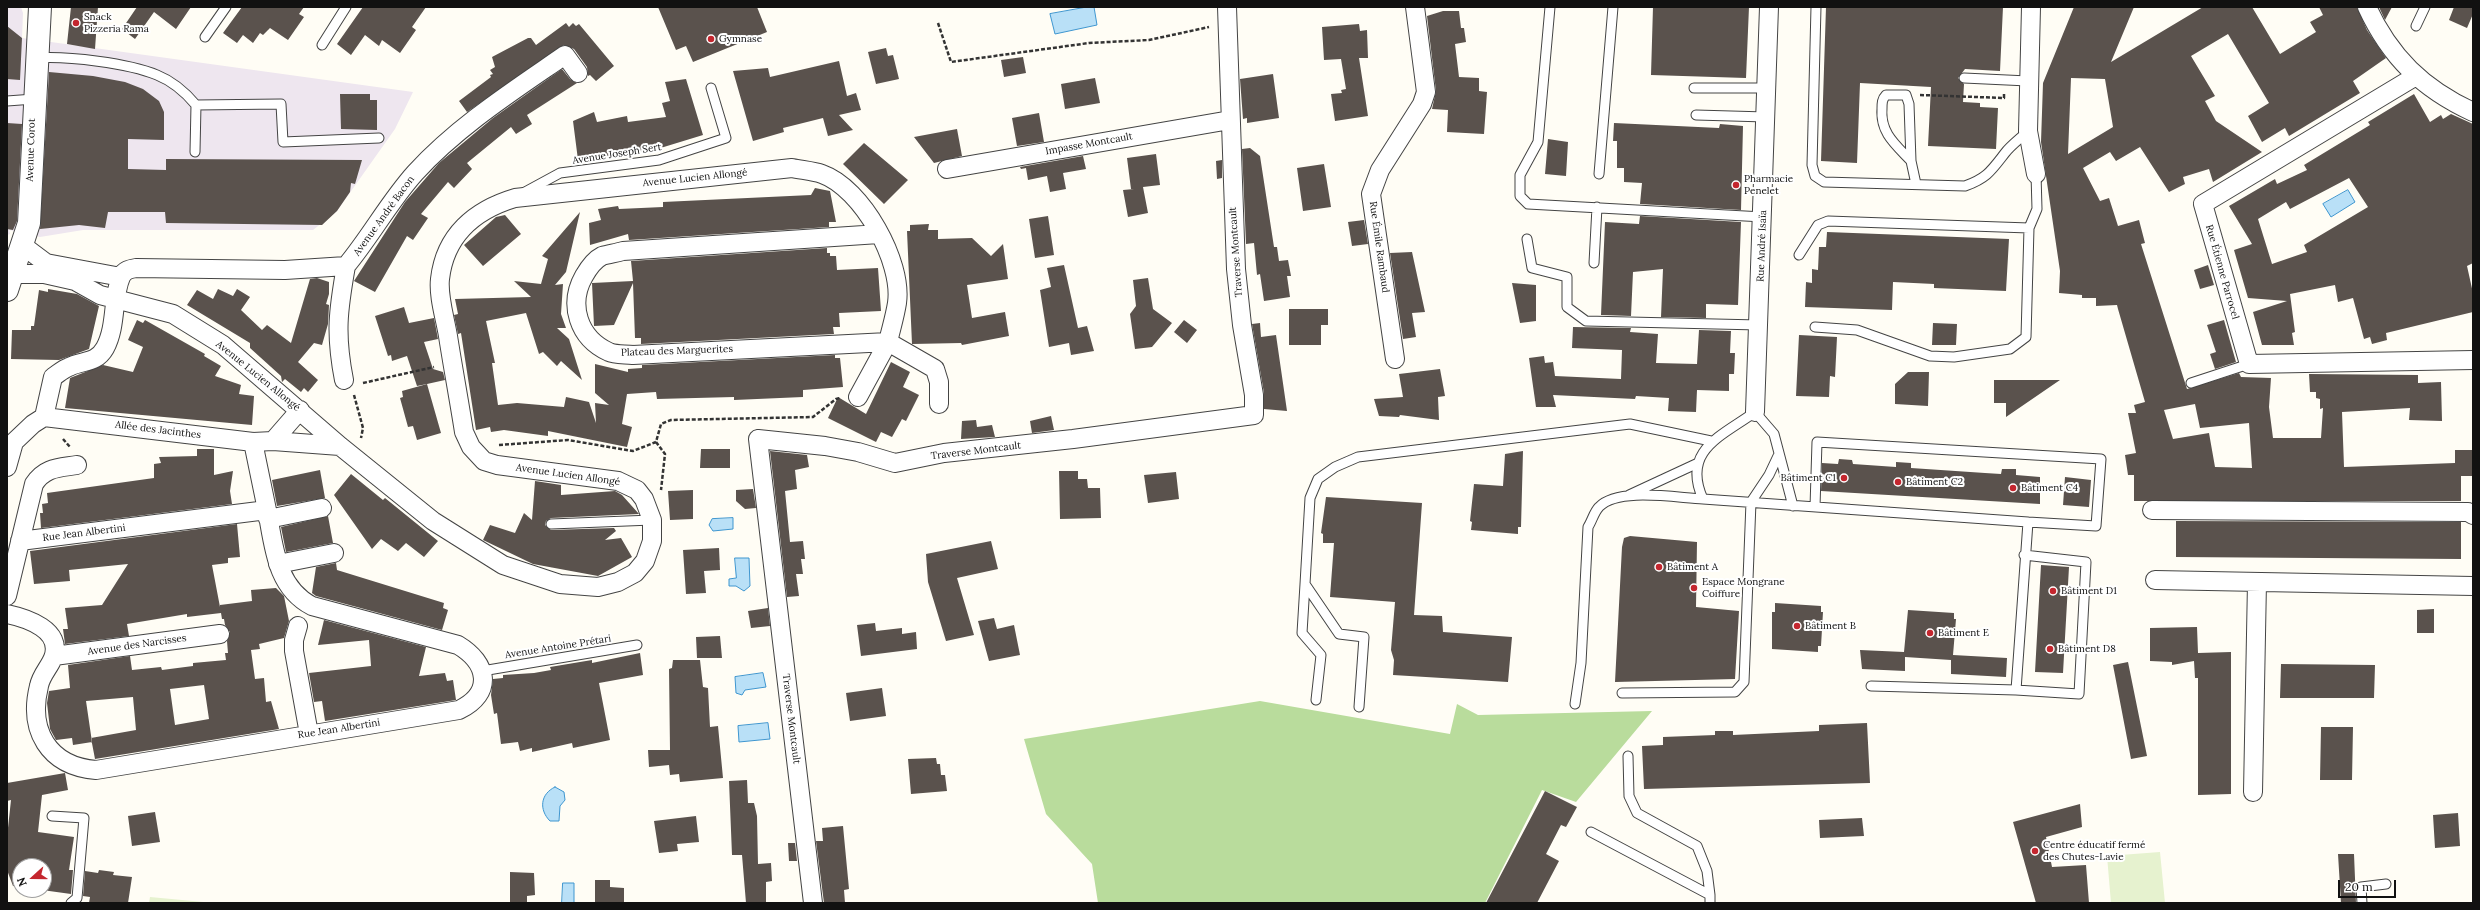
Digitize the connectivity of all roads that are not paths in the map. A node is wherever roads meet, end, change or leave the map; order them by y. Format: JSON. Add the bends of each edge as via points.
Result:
{"nodes":[{"id":1,"x":40,"y":7,"type":"edge"},
{"id":2,"x":226,"y":7,"type":"edge"},
{"id":3,"x":346,"y":7,"type":"edge"},
{"id":4,"x":1415,"y":7,"type":"edge"},
{"id":5,"x":1550,"y":7,"type":"edge"},
{"id":6,"x":1613,"y":7,"type":"edge"},
{"id":7,"x":1769,"y":7,"type":"edge"},
{"id":8,"x":1816,"y":7,"type":"edge"},
{"id":9,"x":2032,"y":7,"type":"edge"},
{"id":10,"x":2367,"y":7,"type":"edge"},
{"id":11,"x":2425,"y":7,"type":"edge"},
{"id":12,"x":1227,"y":15,"type":"edge"},
{"id":13,"x":2416,"y":26,"type":"dead end"},
{"id":14,"x":205,"y":37,"type":"dead end"},
{"id":15,"x":322,"y":45,"type":"dead end"},
{"id":16,"x":36,"y":58,"type":"junction"},
{"id":17,"x":578,"y":73,"type":"dead end"},
{"id":18,"x":2416,"y":76,"type":"junction"},
{"id":19,"x":1964,"y":78,"type":"dead end"},
{"id":20,"x":2028,"y":81,"type":"junction"},
{"id":21,"x":711,"y":88,"type":"dead end"},
{"id":22,"x":1694,"y":88,"type":"dead end"},
{"id":23,"x":1767,"y":88,"type":"junction"},
{"id":24,"x":34,"y":99,"type":"junction"},
{"id":25,"x":7,"y":101,"type":"edge"},
{"id":26,"x":196,"y":105,"type":"junction"},
{"id":27,"x":2473,"y":112,"type":"edge"},
{"id":28,"x":1696,"y":115,"type":"dead end"},
{"id":29,"x":1766,"y":117,"type":"junction"},
{"id":30,"x":1230,"y":120,"type":"junction"},
{"id":31,"x":2028,"y":131,"type":"junction"},
{"id":32,"x":379,"y":138,"type":"dead end"},
{"id":33,"x":195,"y":152,"type":"dead end"},
{"id":34,"x":1912,"y":161,"type":"junction"},
{"id":35,"x":947,"y":169,"type":"dead end"},
{"id":36,"x":1599,"y":174,"type":"dead end"},
{"id":37,"x":2036,"y":174,"type":"joint"},
{"id":38,"x":1916,"y":184,"type":"junction"},
{"id":39,"x":515,"y":198,"type":"junction"},
{"id":40,"x":1597,"y":207,"type":"junction"},
{"id":41,"x":1763,"y":217,"type":"junction"},
{"id":42,"x":2029,"y":228,"type":"junction"},
{"id":43,"x":879,"y":234,"type":"junction"},
{"id":44,"x":1527,"y":239,"type":"dead end"},
{"id":45,"x":22,"y":245,"type":"junction"},
{"id":46,"x":1799,"y":255,"type":"dead end"},
{"id":47,"x":1594,"y":264,"type":"dead end"},
{"id":48,"x":346,"y":266,"type":"junction"},
{"id":49,"x":121,"y":277,"type":"junction"},
{"id":50,"x":9,"y":282,"type":"edge"},
{"id":51,"x":117,"y":299,"type":"junction"},
{"id":52,"x":1759,"y":326,"type":"junction"},
{"id":53,"x":1816,"y":327,"type":"dead end"},
{"id":54,"x":888,"y":342,"type":"junction"},
{"id":55,"x":1395,"y":359,"type":"dead end"},
{"id":56,"x":2473,"y":360,"type":"edge"},
{"id":57,"x":2249,"y":364,"type":"junction"},
{"id":58,"x":348,"y":383,"type":"road end"},
{"id":59,"x":2191,"y":384,"type":"dead end"},
{"id":60,"x":858,"y":397,"type":"road end"},
{"id":61,"x":939,"y":404,"type":"dead end"},
{"id":62,"x":300,"y":410,"type":"junction"},
{"id":63,"x":1755,"y":412,"type":"junction"},
{"id":64,"x":44,"y":417,"type":"junction"},
{"id":65,"x":273,"y":441,"type":"junction"},
{"id":66,"x":1711,"y":441,"type":"junction"},
{"id":67,"x":253,"y":442,"type":"junction"},
{"id":68,"x":340,"y":446,"type":"junction"},
{"id":69,"x":1778,"y":456,"type":"junction"},
{"id":70,"x":1698,"y":463,"type":"junction"},
{"id":71,"x":75,"y":465,"type":"road end"},
{"id":72,"x":7,"y":467,"type":"edge"},
{"id":73,"x":1628,"y":495,"type":"junction"},
{"id":74,"x":1702,"y":499,"type":"junction"},
{"id":75,"x":1751,"y":502,"type":"junction"},
{"id":76,"x":1793,"y":506,"type":"junction"},
{"id":77,"x":1815,"y":507,"type":"junction"},
{"id":78,"x":322,"y":508,"type":"dead end"},
{"id":79,"x":2152,"y":510,"type":"dead end"},
{"id":80,"x":268,"y":515,"type":"junction"},
{"id":81,"x":2473,"y":515,"type":"edge"},
{"id":82,"x":652,"y":520,"type":"junction"},
{"id":83,"x":2028,"y":522,"type":"junction"},
{"id":84,"x":551,"y":524,"type":"dead end"},
{"id":85,"x":20,"y":541,"type":"junction"},
{"id":86,"x":334,"y":553,"type":"dead end"},
{"id":87,"x":2024,"y":555,"type":"junction"},
{"id":88,"x":278,"y":564,"type":"junction"},
{"id":89,"x":2155,"y":580,"type":"dead end"},
{"id":90,"x":2257,"y":582,"type":"junction"},
{"id":91,"x":1305,"y":584,"type":"junction"},
{"id":92,"x":2473,"y":586,"type":"edge"},
{"id":93,"x":7,"y":596,"type":"edge"},
{"id":94,"x":7,"y":614,"type":"edge"},
{"id":95,"x":298,"y":626,"type":"dead end"},
{"id":96,"x":220,"y":634,"type":"dead end"},
{"id":97,"x":637,"y":645,"type":"dead end"},
{"id":98,"x":54,"y":656,"type":"junction"},
{"id":99,"x":482,"y":670,"type":"junction"},
{"id":100,"x":1872,"y":686,"type":"dead end"},
{"id":101,"x":2016,"y":690,"type":"junction"},
{"id":102,"x":1622,"y":693,"type":"dead end"},
{"id":103,"x":1316,"y":700,"type":"dead end"},
{"id":104,"x":1574,"y":704,"type":"dead end"},
{"id":105,"x":1358,"y":707,"type":"dead end"},
{"id":106,"x":309,"y":734,"type":"junction"},
{"id":107,"x":1628,"y":756,"type":"dead end"},
{"id":108,"x":2253,"y":792,"type":"dead end"},
{"id":109,"x":52,"y":816,"type":"dead end"},
{"id":110,"x":1591,"y":832,"type":"dead end"},
{"id":111,"x":2386,"y":884,"type":"dead end"},
{"id":112,"x":1710,"y":899,"type":"edge"},
{"id":113,"x":71,"y":903,"type":"edge"},
{"id":114,"x":813,"y":903,"type":"edge"},
{"id":115,"x":2362,"y":903,"type":"edge"}],
"edges":[{"from":1,"to":16,"type":"street","name":"Avenue Corot"},
{"from":2,"to":14,"type":"lane"},
{"from":3,"to":15,"type":"lane"},
{"from":4,"to":55,"type":"street","name":"Rue Émile Rambaud","via":[[1426,92],[1422,104],[1380,170],[1371,194]]},
{"from":5,"to":40,"type":"lane","via":[[1538,142],[1520,175],[1520,196],[1528,204]]},
{"from":6,"to":36,"type":"lane"},
{"from":7,"to":23,"type":"street","name":"Rue André Isaïa"},
{"from":8,"to":38,"type":"lane","via":[[1812,165],[1815,176],[1824,182]]},
{"from":9,"to":20,"type":"street"},
{"from":10,"to":18,"type":"street","via":[[2387,44]]},
{"from":11,"to":13,"type":"lane"},
{"from":12,"to":30,"type":"street","name":"Traverse Montcault"},
{"from":16,"to":24,"type":"street","name":"Avenue Corot"},
{"from":16,"to":26,"type":"lane","via":[[115,65],[157,75],[186,93]]},
{"from":17,"to":48,"type":"street","name":"Avenue André Bacon","via":[[565,55],[489,107],[415,173]]},
{"from":18,"to":27,"type":"street","via":[[2446,99]]},
{"from":18,"to":57,"type":"street","name":"Rue Étienne Parrocel","via":[[2203,204]]},
{"from":19,"to":20,"type":"lane"},
{"from":20,"to":31,"type":"street"},
{"from":21,"to":39,"type":"lane","name":"Avenue Joseph Sert","via":[[726,138],[660,160],[560,173]]},
{"from":22,"to":23,"type":"lane"},
{"from":23,"to":29,"type":"street","name":"Rue André Isaïa"},
{"from":24,"to":25,"type":"lane"},
{"from":24,"to":45,"type":"street","name":"Avenue Corot","via":[[28,223]]},
{"from":26,"to":32,"type":"lane","via":[[281,104],[283,142]]},
{"from":26,"to":33,"type":"lane"},
{"from":28,"to":29,"type":"lane"},
{"from":29,"to":41,"type":"street","name":"Rue André Isaïa"},
{"from":30,"to":35,"type":"street","name":"Impasse Montcault"},
{"from":30,"to":114,"type":"street","name":"Traverse Montcault","via":[[1236,269],[1254,395],[1254,415],[1073,440],[944,453],[895,463],[831,447],[758,439]]},
{"from":31,"to":37,"type":"street"},
{"from":31,"to":38,"type":"lane","via":[[1982,180],[1965,186]]},
{"from":34,"to":34,"type":"lane","via":[[1888,136],[1881,121],[1883,99],[1886,95],[1906,95],[1909,104]]},
{"from":34,"to":38,"type":"lane"},
{"from":37,"to":42,"type":"lane","via":[[2037,209]]},
{"from":39,"to":43,"type":"street","name":"Avenue Lucien Allongé","via":[[792,168],[822,174],[839,185],[856,198]]},
{"from":39,"to":82,"type":"street","name":"Avenue Lucien Allongé","via":[[493,204],[471,218],[448,249],[440,280],[464,432],[478,457],[497,465],[618,480],[637,490],[644,499]]},
{"from":40,"to":41,"type":"lane"},
{"from":40,"to":47,"type":"lane"},
{"from":41,"to":52,"type":"street","name":"Rue André Isaïa"},
{"from":42,"to":46,"type":"lane","via":[[1828,221],[1818,225]]},
{"from":42,"to":53,"type":"lane","via":[[2026,337],[2010,349],[1954,357],[1930,356],[1857,330]]},
{"from":43,"to":54,"type":"street","via":[[889,253],[896,276],[897,302]]},
{"from":43,"to":54,"type":"street","name":"Plateau des Marguerites","via":[[623,251],[601,256],[589,268],[577,288],[574,304],[585,334],[597,346],[610,353]]},
{"from":44,"to":52,"type":"lane","via":[[1532,268],[1567,277],[1567,307],[1586,321]]},
{"from":45,"to":49,"type":"street","via":[[46,263]]},
{"from":45,"to":50,"type":"street","name":"Avenue Corot"},
{"from":48,"to":49,"type":"street","via":[[285,270],[136,268],[126,270]]},
{"from":48,"to":58,"type":"street","via":[[337,327],[339,352]]},
{"from":49,"to":51,"type":"street"},
{"from":50,"to":51,"type":"street","name":"Avenue Lucien Allongé","via":[[44,274],[75,281],[100,295]]},
{"from":51,"to":62,"type":"street","name":"Avenue Lucien Allongé","via":[[173,314],[223,346]]},
{"from":51,"to":64,"type":"street","via":[[115,320],[105,348],[98,357],[86,363],[70,366],[53,377]]},
{"from":52,"to":63,"type":"street","name":"Rue André Isaïa"},
{"from":54,"to":60,"type":"street"},
{"from":54,"to":61,"type":"street","via":[[935,369],[939,382]]},
{"from":56,"to":57,"type":"street"},
{"from":57,"to":59,"type":"lane"},
{"from":62,"to":65,"type":"street"},
{"from":62,"to":68,"type":"street","name":"Avenue Lucien Allongé"},
{"from":63,"to":66,"type":"lane"},
{"from":63,"to":69,"type":"lane","via":[[1774,434]]},
{"from":64,"to":67,"type":"street","name":"Allée des Jacinthes"},
{"from":64,"to":72,"type":"street","via":[[14,442]]},
{"from":65,"to":67,"type":"street","name":"Allée des Jacinthes"},
{"from":65,"to":68,"type":"street","name":"Allée des Jacinthes"},
{"from":66,"to":70,"type":"lane"},
{"from":66,"to":91,"type":"lane","via":[[1630,424],[1358,457],[1335,467],[1318,479],[1310,498]]},
{"from":67,"to":80,"type":"street"},
{"from":68,"to":82,"type":"street","name":"Avenue Lucien Allongé","via":[[433,521],[482,554],[503,565],[560,584],[598,587],[618,582],[635,573],[645,561],[652,541]]},
{"from":69,"to":75,"type":"lane"},
{"from":69,"to":76,"type":"lane"},
{"from":70,"to":73,"type":"lane"},
{"from":70,"to":74,"type":"lane","via":[[1696,485]]},
{"from":71,"to":85,"type":"street","via":[[49,469],[40,474],[34,484]]},
{"from":73,"to":74,"type":"lane"},
{"from":73,"to":104,"type":"lane","via":[[1611,499],[1599,507],[1588,527],[1581,663]]},
{"from":74,"to":75,"type":"lane"},
{"from":75,"to":76,"type":"lane"},
{"from":75,"to":102,"type":"lane","via":[[1744,682],[1735,692]]},
{"from":76,"to":77,"type":"lane"},
{"from":77,"to":83,"type":"lane"},
{"from":77,"to":83,"type":"lane","via":[[1818,442],[2101,459],[2096,526]]},
{"from":78,"to":80,"type":"street","name":"Rue Jean Albertini"},
{"from":79,"to":81,"type":"street","via":[[2468,512]]},
{"from":80,"to":85,"type":"street","name":"Rue Jean Albertini"},
{"from":80,"to":88,"type":"street"},
{"from":82,"to":84,"type":"lane"},
{"from":83,"to":87,"type":"lane"},
{"from":85,"to":93,"type":"street"},
{"from":86,"to":88,"type":"street"},
{"from":87,"to":101,"type":"lane"},
{"from":87,"to":101,"type":"lane","via":[[2086,562],[2079,694]]},
{"from":88,"to":99,"type":"street","via":[[290,589],[299,599],[312,606],[458,645],[476,657]]},
{"from":89,"to":90,"type":"street"},
{"from":90,"to":92,"type":"street"},
{"from":90,"to":108,"type":"street"},
{"from":91,"to":103,"type":"lane","via":[[1302,633],[1321,655]]},
{"from":91,"to":105,"type":"lane","via":[[1339,634],[1364,637]]},
{"from":94,"to":98,"type":"street","via":[[31,620],[49,634]]},
{"from":95,"to":106,"type":"street","via":[[294,651]]},
{"from":96,"to":98,"type":"street","name":"Avenue des Narcisses"},
{"from":97,"to":99,"type":"lane","name":"Avenue Antoine Prétari"},
{"from":98,"to":106,"type":"street","name":"Rue Jean Albertini","via":[[40,679],[37,694],[36,714],[41,735],[48,750],[85,769],[96,770]]},
{"from":99,"to":106,"type":"street","name":"Rue Jean Albertini","via":[[481,690],[470,704],[459,710]]},
{"from":100,"to":101,"type":"lane"},
{"from":107,"to":112,"type":"lane","via":[[1629,796],[1637,813],[1697,846],[1707,871]]},
{"from":109,"to":113,"type":"lane","via":[[84,818],[77,898]]},
{"from":110,"to":112,"type":"lane"},
{"from":111,"to":115,"type":"lane","via":[[2361,887]]}]}
